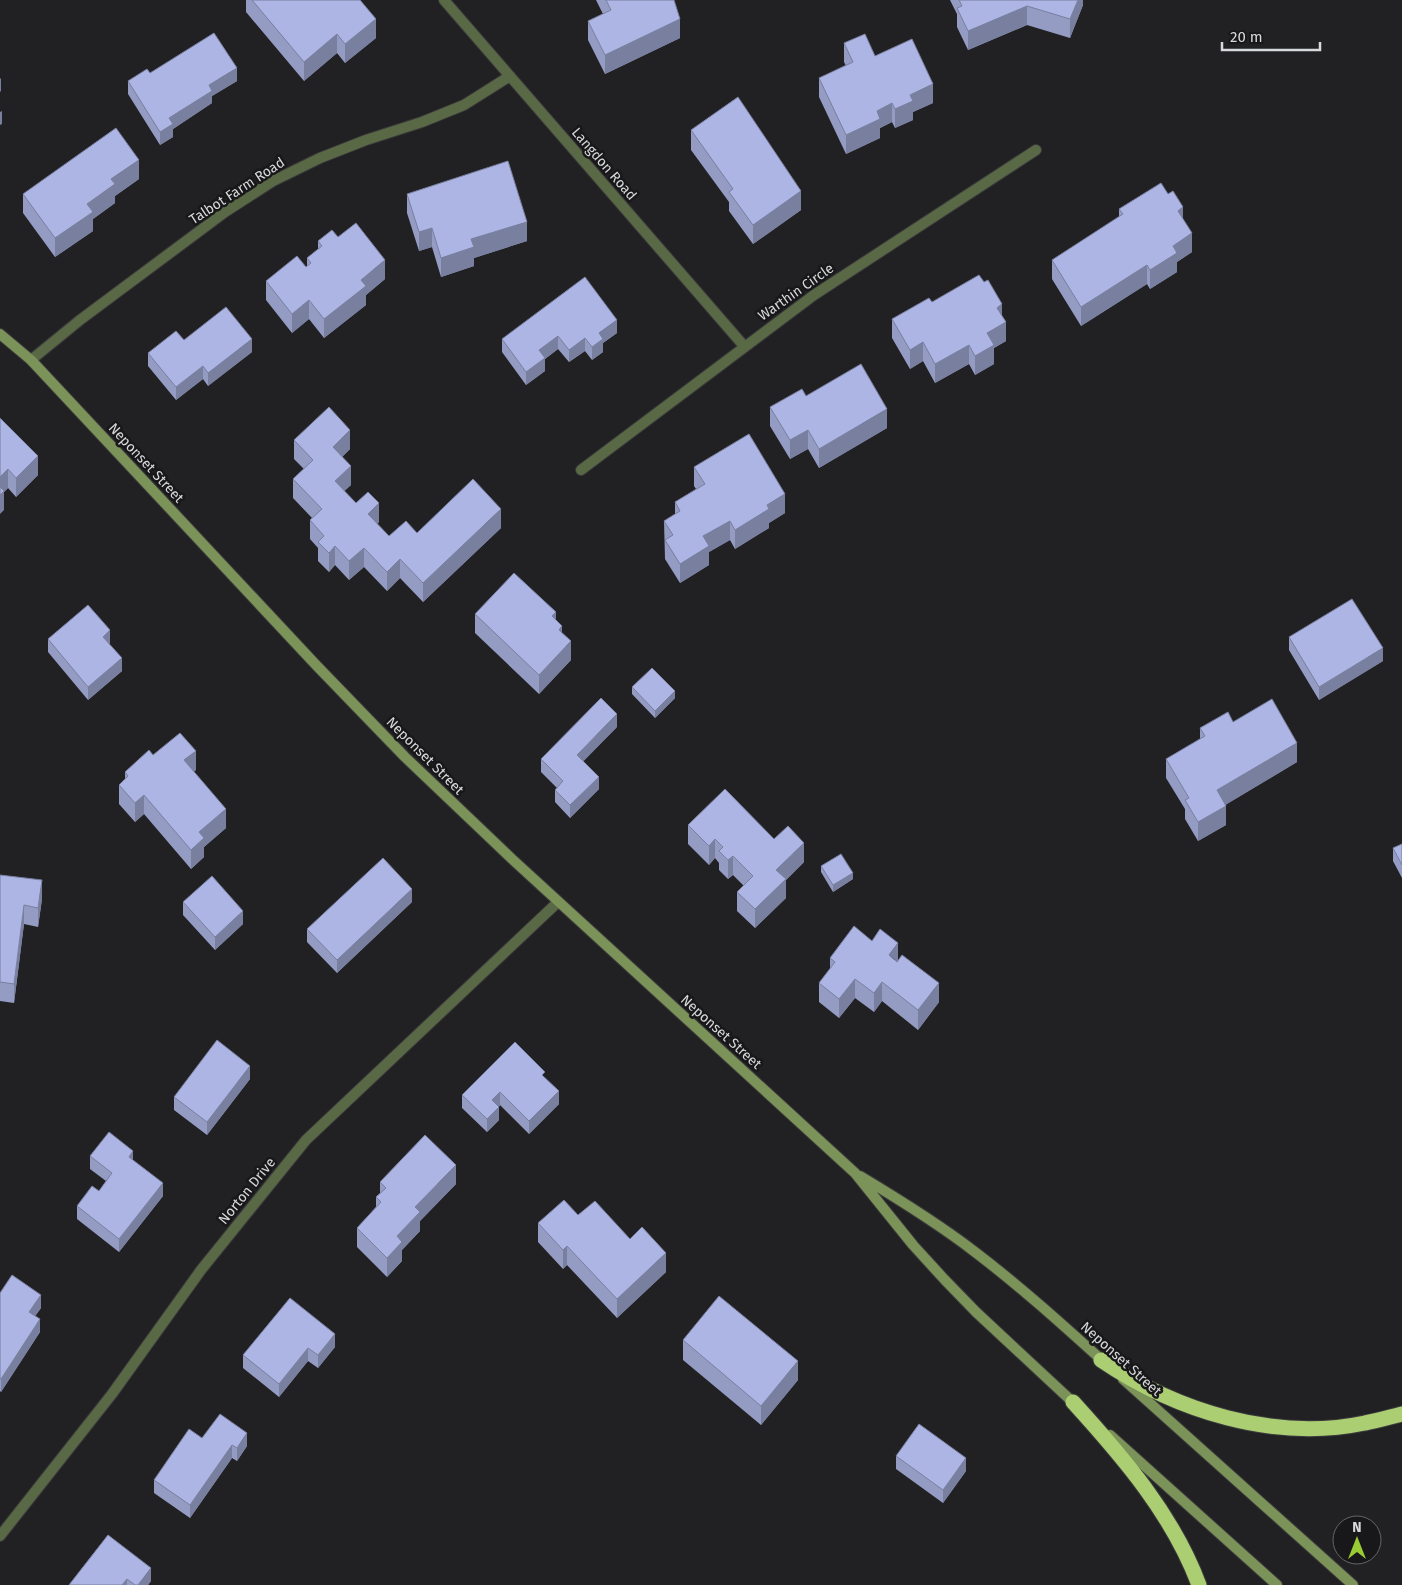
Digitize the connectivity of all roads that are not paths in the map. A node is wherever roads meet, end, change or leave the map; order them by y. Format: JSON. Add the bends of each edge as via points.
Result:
{"nodes":[{"id":1,"x":444,"y":0,"type":"edge"},
{"id":2,"x":510,"y":76,"type":"junction"},
{"id":3,"x":1036,"y":150,"type":"dead end"},
{"id":4,"x":0,"y":334,"type":"edge"},
{"id":5,"x":744,"y":346,"type":"junction"},
{"id":6,"x":31,"y":360,"type":"junction"},
{"id":7,"x":581,"y":470,"type":"dead end"},
{"id":8,"x":558,"y":902,"type":"junction"},
{"id":9,"x":855,"y":1173,"type":"junction"},
{"id":10,"x":1101,"y":1360,"type":"junction"},
{"id":11,"x":1073,"y":1402,"type":"junction"},
{"id":12,"x":1402,"y":1414,"type":"edge"},
{"id":13,"x":0,"y":1536,"type":"edge"},
{"id":14,"x":1199,"y":1585,"type":"edge"},
{"id":15,"x":1277,"y":1585,"type":"edge"},
{"id":16,"x":1353,"y":1585,"type":"edge"}],
"edges":[{"from":1,"to":2,"type":"street","name":"Langdon Road"},
{"from":2,"to":5,"type":"street","name":"Langdon Road"},
{"from":2,"to":6,"type":"street","name":"Talbot Farm Road","via":[[464,105],[320,158],[273,182],[217,218],[70,327]]},
{"from":3,"to":5,"type":"street","name":"Warthin Circle","via":[[814,295]]},
{"from":4,"to":6,"type":"main road","name":"Neponset Street"},
{"from":5,"to":7,"type":"street","name":"Warthin Circle"},
{"from":6,"to":8,"type":"main road","name":"Neponset Street","via":[[330,680],[433,784]]},
{"from":8,"to":9,"type":"main road","name":"Neponset Street"},
{"from":8,"to":13,"type":"street","name":"Norton Drive","via":[[306,1140],[201,1270],[112,1394]]},
{"from":9,"to":10,"type":"main road","name":"Neponset Street","via":[[975,1252]]},
{"from":9,"to":11,"type":"main road","name":"Neponset Street","via":[[950,1286]]},
{"from":10,"to":12,"type":"highway","via":[[1138,1383],[1179,1402],[1258,1424],[1338,1427]]},
{"from":10,"to":16,"type":"main road","name":"Neponset Street"},
{"from":11,"to":14,"type":"highway","via":[[1158,1505],[1181,1543]]},
{"from":11,"to":15,"type":"main road","name":"Neponset Street"}]}
